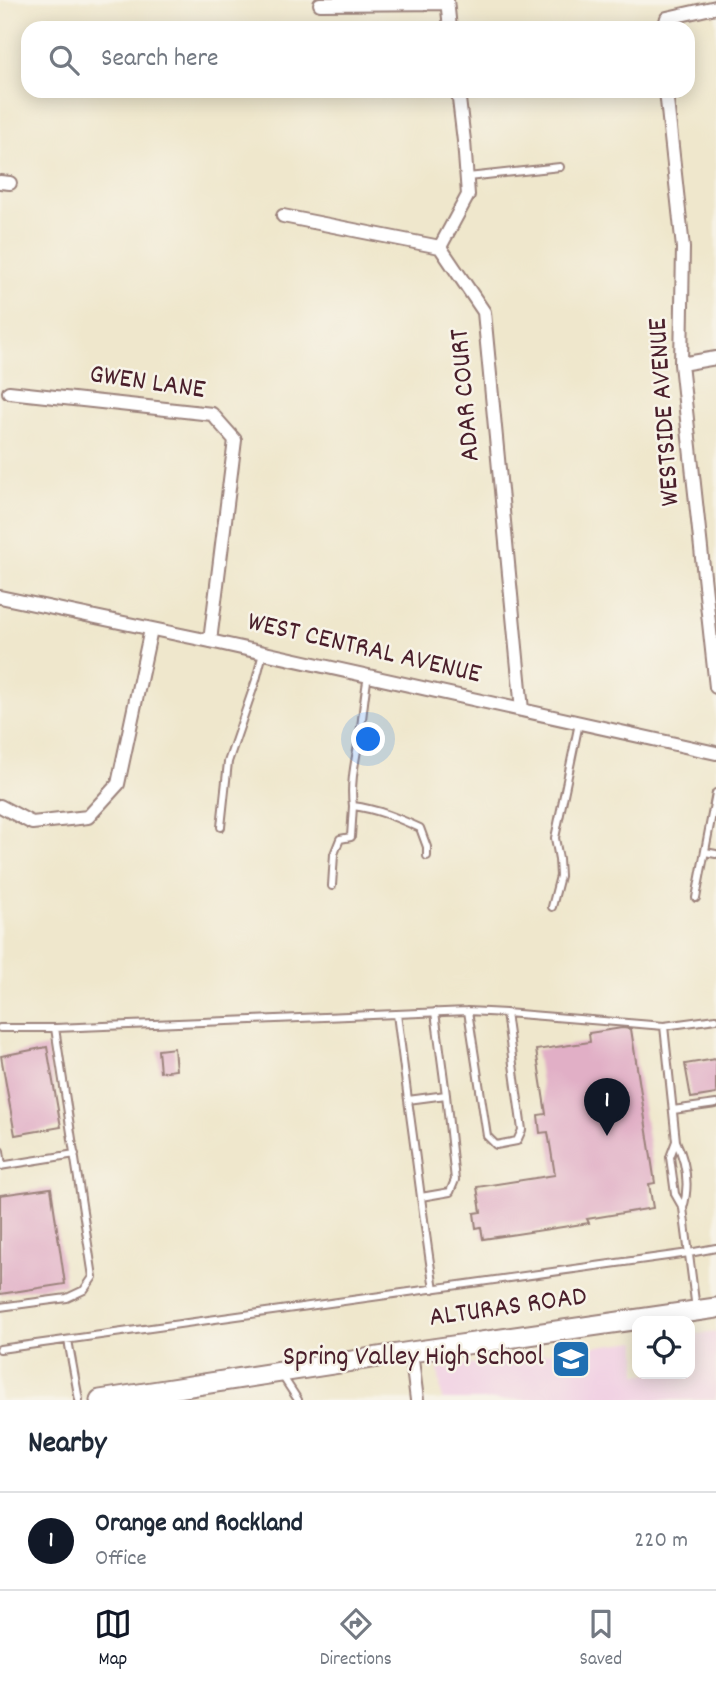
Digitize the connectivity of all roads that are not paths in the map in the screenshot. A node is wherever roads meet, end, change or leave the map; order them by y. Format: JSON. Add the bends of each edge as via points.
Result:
{"nodes":[{"id":1,"x":447,"y":1,"type":"edge"},
{"id":2,"x":320,"y":4,"type":"dead end"},
{"id":3,"x":716,"y":7,"type":"edge"},
{"id":4,"x":449,"y":21,"type":"edge"},
{"id":5,"x":671,"y":21,"type":"edge"},
{"id":6,"x":459,"y":98,"type":"edge"},
{"id":7,"x":667,"y":98,"type":"edge"},
{"id":8,"x":560,"y":167,"type":"dead end"},
{"id":9,"x":467,"y":177,"type":"junction"},
{"id":10,"x":283,"y":216,"type":"dead end"},
{"id":11,"x":440,"y":247,"type":"junction"},
{"id":12,"x":716,"y":358,"type":"edge"},
{"id":13,"x":681,"y":364,"type":"junction"},
{"id":14,"x":9,"y":392,"type":"dead end"},
{"id":15,"x":0,"y":597,"type":"edge"},
{"id":16,"x":151,"y":629,"type":"junction"},
{"id":17,"x":210,"y":640,"type":"junction"},
{"id":18,"x":263,"y":653,"type":"junction"},
{"id":19,"x":368,"y":676,"type":"junction"},
{"id":20,"x":716,"y":687,"type":"edge"},
{"id":21,"x":522,"y":710,"type":"junction"},
{"id":22,"x":579,"y":723,"type":"junction"},
{"id":23,"x":716,"y":753,"type":"edge"},
{"id":24,"x":716,"y":793,"type":"edge"},
{"id":25,"x":0,"y":806,"type":"edge"},
{"id":26,"x":353,"y":806,"type":"junction"},
{"id":27,"x":221,"y":827,"type":"dead end"},
{"id":28,"x":705,"y":852,"type":"junction"},
{"id":29,"x":716,"y":854,"type":"edge"},
{"id":30,"x":427,"y":856,"type":"dead end"},
{"id":31,"x":332,"y":886,"type":"dead end"},
{"id":32,"x":696,"y":898,"type":"dead end"},
{"id":33,"x":552,"y":907,"type":"dead end"},
{"id":34,"x":468,"y":1011,"type":"junction"},
{"id":35,"x":435,"y":1012,"type":"junction"},
{"id":36,"x":506,"y":1013,"type":"junction"},
{"id":37,"x":397,"y":1014,"type":"junction"},
{"id":38,"x":716,"y":1019,"type":"edge"},
{"id":39,"x":664,"y":1026,"type":"junction"},
{"id":40,"x":0,"y":1028,"type":"edge"},
{"id":41,"x":55,"y":1028,"type":"junction"},
{"id":42,"x":446,"y":1095,"type":"junction"},
{"id":43,"x":408,"y":1100,"type":"junction"},
{"id":44,"x":716,"y":1104,"type":"edge"},
{"id":45,"x":673,"y":1110,"type":"junction"},
{"id":46,"x":676,"y":1141,"type":"junction"},
{"id":47,"x":0,"y":1151,"type":"edge"},
{"id":48,"x":75,"y":1154,"type":"junction"},
{"id":49,"x":1,"y":1166,"type":"edge"},
{"id":50,"x":421,"y":1197,"type":"junction"},
{"id":51,"x":683,"y":1208,"type":"junction"},
{"id":52,"x":716,"y":1248,"type":"edge"},
{"id":53,"x":689,"y":1253,"type":"junction"},
{"id":54,"x":434,"y":1289,"type":"junction"},
{"id":55,"x":0,"y":1307,"type":"edge"},
{"id":56,"x":716,"y":1308,"type":"edge"},
{"id":57,"x":696,"y":1311,"type":"junction"},
{"id":58,"x":68,"y":1340,"type":"junction"},
{"id":59,"x":0,"y":1349,"type":"edge"},
{"id":60,"x":411,"y":1352,"type":"junction"},
{"id":61,"x":281,"y":1372,"type":"junction"},
{"id":62,"x":178,"y":1394,"type":"edge"},
{"id":63,"x":79,"y":1400,"type":"edge"},
{"id":64,"x":100,"y":1400,"type":"edge"},
{"id":65,"x":298,"y":1400,"type":"edge"},
{"id":66,"x":417,"y":1400,"type":"edge"}],
"edges":[{"from":1,"to":2,"type":"street"},
{"from":1,"to":4,"type":"street"},
{"from":3,"to":5,"type":"street"},
{"from":6,"to":9,"type":"street"},
{"from":7,"to":13,"type":"street","name":"WESTSIDE AVENUE","via":[[684,248]]},
{"from":8,"to":9,"type":"lane"},
{"from":9,"to":11,"type":"street","via":[[468,195]]},
{"from":10,"to":11,"type":"street"},
{"from":11,"to":21,"type":"street","name":"ADAR COURT","via":[[484,312]]},
{"from":12,"to":13,"type":"street"},
{"from":13,"to":20,"type":"street","name":"WESTSIDE AVENUE"},
{"from":14,"to":17,"type":"street","name":"GWEN LANE","via":[[212,414],[235,440]]},
{"from":15,"to":16,"type":"street","name":"WEST CENTRAL AVENUE"},
{"from":16,"to":17,"type":"street","name":"WEST CENTRAL AVENUE"},
{"from":16,"to":25,"type":"street","via":[[118,784],[88,817],[32,823]]},
{"from":17,"to":18,"type":"street","name":"WEST CENTRAL AVENUE"},
{"from":18,"to":19,"type":"street","name":"WEST CENTRAL AVENUE"},
{"from":18,"to":27,"type":"lane","via":[[228,762]]},
{"from":19,"to":21,"type":"street","name":"WEST CENTRAL AVENUE"},
{"from":19,"to":26,"type":"lane","via":[[353,772]]},
{"from":21,"to":22,"type":"street","name":"WEST CENTRAL AVENUE"},
{"from":22,"to":23,"type":"street","name":"WEST CENTRAL AVENUE"},
{"from":22,"to":33,"type":"lane","via":[[555,838],[560,876]]},
{"from":24,"to":28,"type":"lane"},
{"from":26,"to":30,"type":"lane","via":[[371,808],[420,828]]},
{"from":26,"to":31,"type":"lane","via":[[351,837],[340,839],[334,853]]},
{"from":28,"to":29,"type":"lane"},
{"from":28,"to":32,"type":"lane"},
{"from":34,"to":35,"type":"lane"},
{"from":34,"to":36,"type":"lane"},
{"from":34,"to":36,"type":"lane","via":[[487,1136],[496,1145],[517,1141],[522,1130]]},
{"from":35,"to":37,"type":"lane"},
{"from":35,"to":42,"type":"lane"},
{"from":36,"to":39,"type":"lane"},
{"from":37,"to":41,"type":"lane"},
{"from":37,"to":43,"type":"lane"},
{"from":38,"to":39,"type":"lane"},
{"from":39,"to":45,"type":"lane"},
{"from":40,"to":41,"type":"lane"},
{"from":41,"to":48,"type":"lane"},
{"from":42,"to":43,"type":"lane"},
{"from":42,"to":50,"type":"lane","via":[[455,1180],[450,1192]]},
{"from":43,"to":50,"type":"lane"},
{"from":44,"to":45,"type":"lane"},
{"from":45,"to":46,"type":"lane"},
{"from":46,"to":51,"type":"lane","via":[[683,1155],[688,1193]]},
{"from":46,"to":51,"type":"lane","via":[[670,1157],[675,1194]]},
{"from":47,"to":49,"type":"lane"},
{"from":48,"to":49,"type":"lane"},
{"from":48,"to":55,"type":"lane","via":[[93,1277],[84,1290],[66,1298]]},
{"from":50,"to":54,"type":"lane"},
{"from":51,"to":53,"type":"lane"},
{"from":52,"to":53,"type":"lane"},
{"from":53,"to":54,"type":"lane"},
{"from":53,"to":57,"type":"lane"},
{"from":54,"to":58,"type":"lane"},
{"from":56,"to":57,"type":"main road","name":"ALTURAS ROAD"},
{"from":57,"to":60,"type":"main road","name":"ALTURAS ROAD"},
{"from":58,"to":59,"type":"lane"},
{"from":58,"to":63,"type":"lane"},
{"from":60,"to":61,"type":"main road","name":"ALTURAS ROAD"},
{"from":60,"to":66,"type":"street"},
{"from":61,"to":62,"type":"main road","name":"ALTURAS ROAD"},
{"from":61,"to":65,"type":"lane"},
{"from":62,"to":64,"type":"main road","name":"ALTURAS ROAD"}]}
